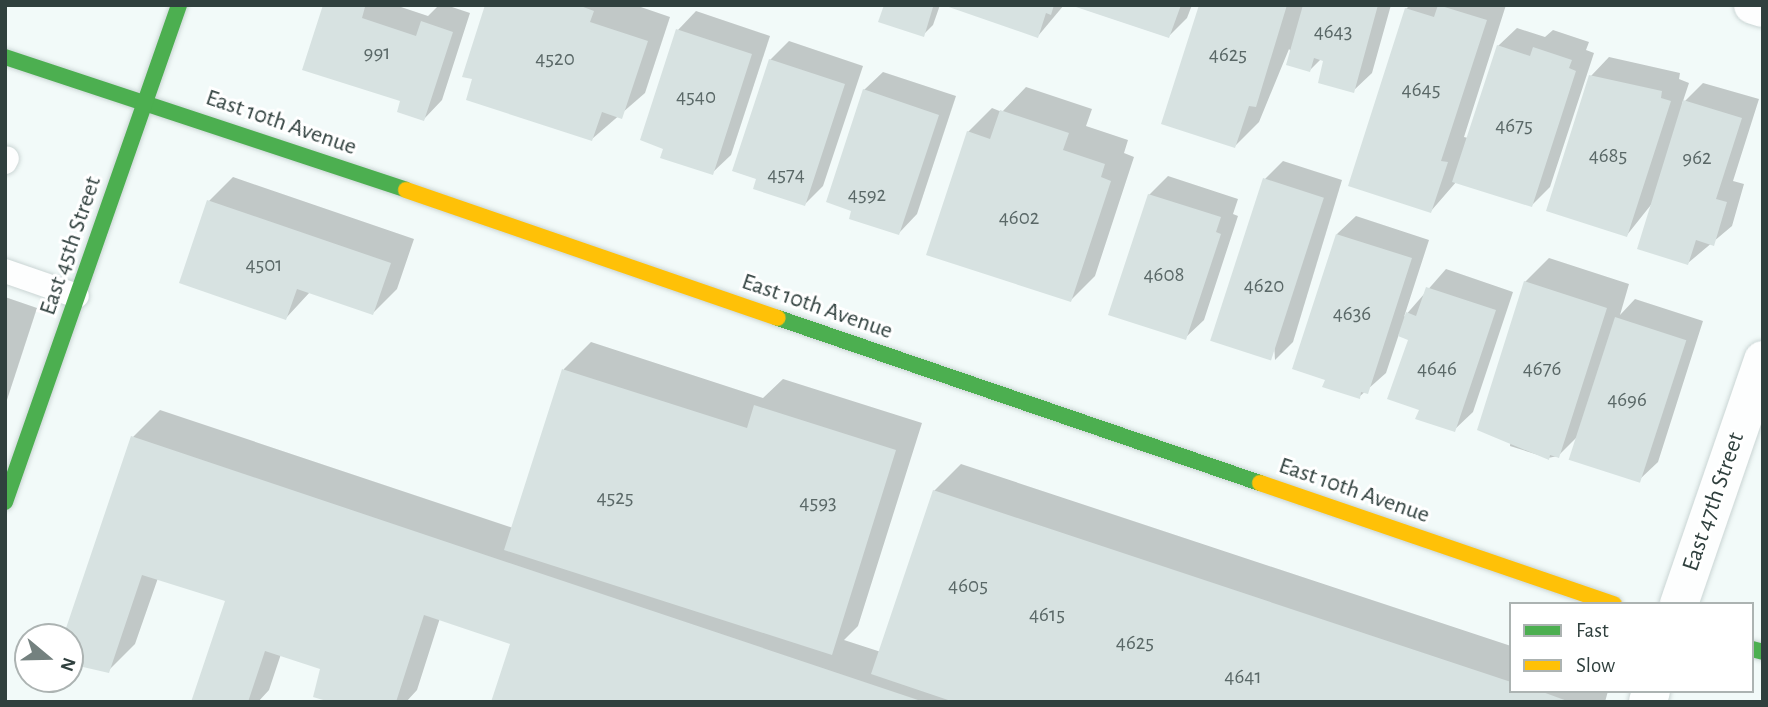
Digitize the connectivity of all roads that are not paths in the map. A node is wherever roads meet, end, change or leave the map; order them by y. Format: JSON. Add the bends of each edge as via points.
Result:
{"nodes":[{"id":1,"x":179,"y":5,"type":"edge"},
{"id":2,"x":1753,"y":5,"type":"edge"},
{"id":3,"x":1763,"y":8,"type":"edge"},
{"id":4,"x":5,"y":57,"type":"edge"},
{"id":5,"x":146,"y":101,"type":"junction"},
{"id":6,"x":5,"y":271,"type":"edge"},
{"id":7,"x":78,"y":296,"type":"junction"},
{"id":8,"x":1763,"y":359,"type":"edge"},
{"id":9,"x":5,"y":502,"type":"edge"},
{"id":10,"x":1608,"y":602,"type":"edge"},
{"id":11,"x":1680,"y":602,"type":"edge"}],
"edges":[{"from":1,"to":5,"type":"street","name":"East 45th Street"},
{"from":2,"to":3,"type":"street"},
{"from":4,"to":5,"type":"street","name":"East 10th Avenue"},
{"from":5,"to":7,"type":"street","name":"East 45th Street"},
{"from":5,"to":10,"type":"street","name":"East 10th Avenue"},
{"from":6,"to":7,"type":"lane"},
{"from":7,"to":9,"type":"street","name":"East 45th Street"},
{"from":8,"to":11,"type":"street","name":"East 47th Street"}]}
